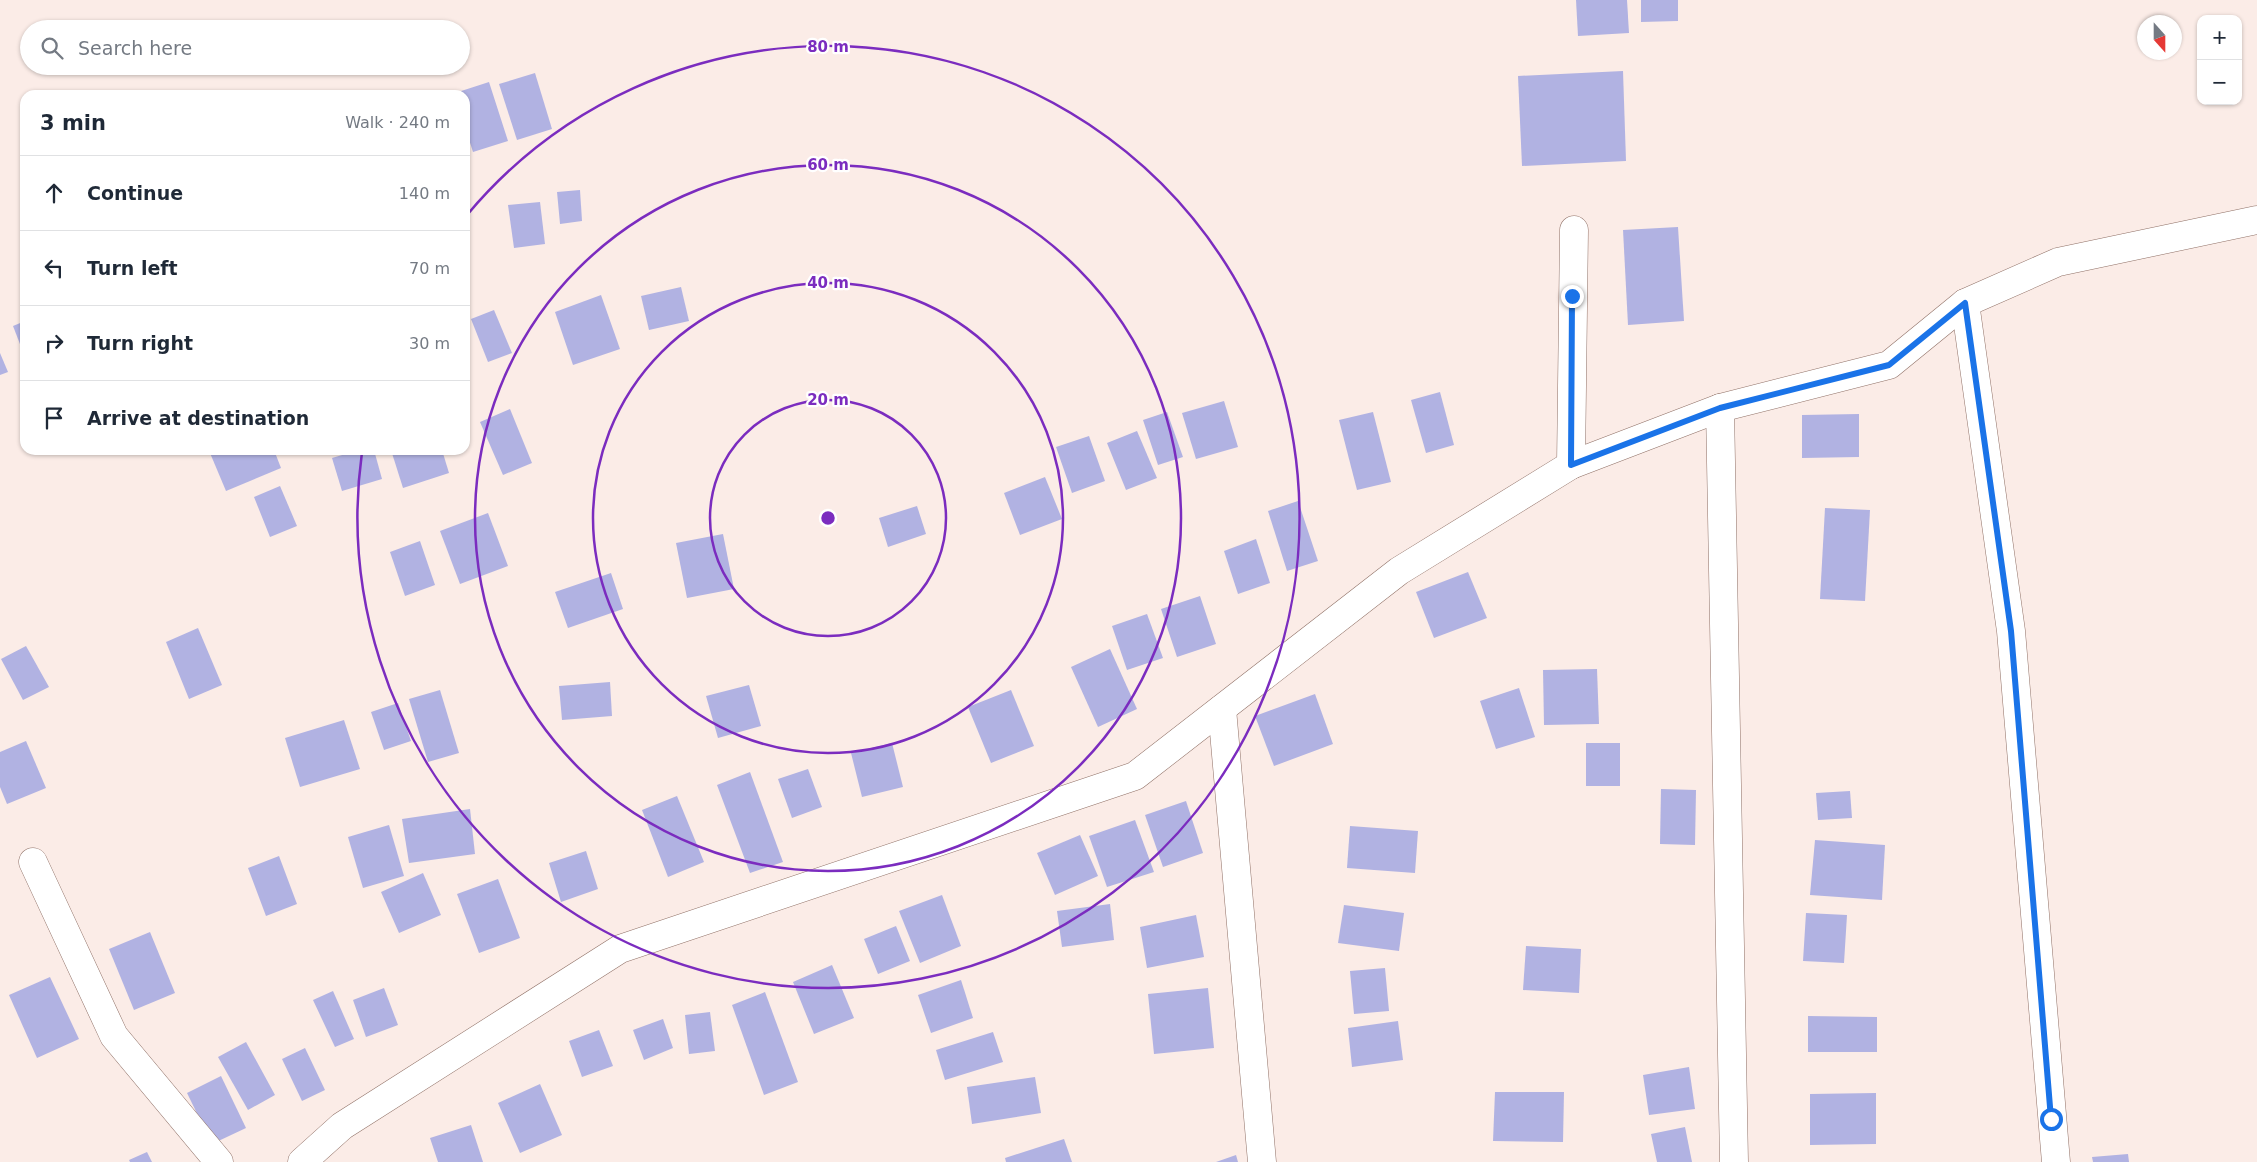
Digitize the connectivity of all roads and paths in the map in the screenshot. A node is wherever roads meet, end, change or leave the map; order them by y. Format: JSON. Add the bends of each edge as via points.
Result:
{"nodes":[{"id":1,"x":2257,"y":220,"type":"edge"},
{"id":2,"x":1574,"y":230,"type":"dead end"},
{"id":3,"x":1965,"y":303,"type":"junction"},
{"id":4,"x":1720,"y":408,"type":"junction"},
{"id":5,"x":1571,"y":465,"type":"junction"},
{"id":6,"x":1222,"y":709,"type":"junction"},
{"id":7,"x":33,"y":862,"type":"dead end"},
{"id":8,"x":219,"y":1162,"type":"edge"},
{"id":9,"x":302,"y":1162,"type":"edge"},
{"id":10,"x":1262,"y":1162,"type":"edge"},
{"id":11,"x":1734,"y":1162,"type":"edge"},
{"id":12,"x":2056,"y":1162,"type":"edge"}],
"edges":[{"from":1,"to":3,"type":"street","via":[[2058,262]]},
{"from":2,"to":5,"type":"street"},
{"from":3,"to":4,"type":"street","via":[[1889,365]]},
{"from":3,"to":12,"type":"street","via":[[2011,631]]},
{"from":4,"to":5,"type":"street"},
{"from":4,"to":11,"type":"street"},
{"from":5,"to":6,"type":"street","via":[[1399,571]]},
{"from":6,"to":9,"type":"street","via":[[1135,776],[620,949],[342,1126]]},
{"from":6,"to":10,"type":"street"},
{"from":7,"to":8,"type":"street","via":[[114,1036]]}]}
